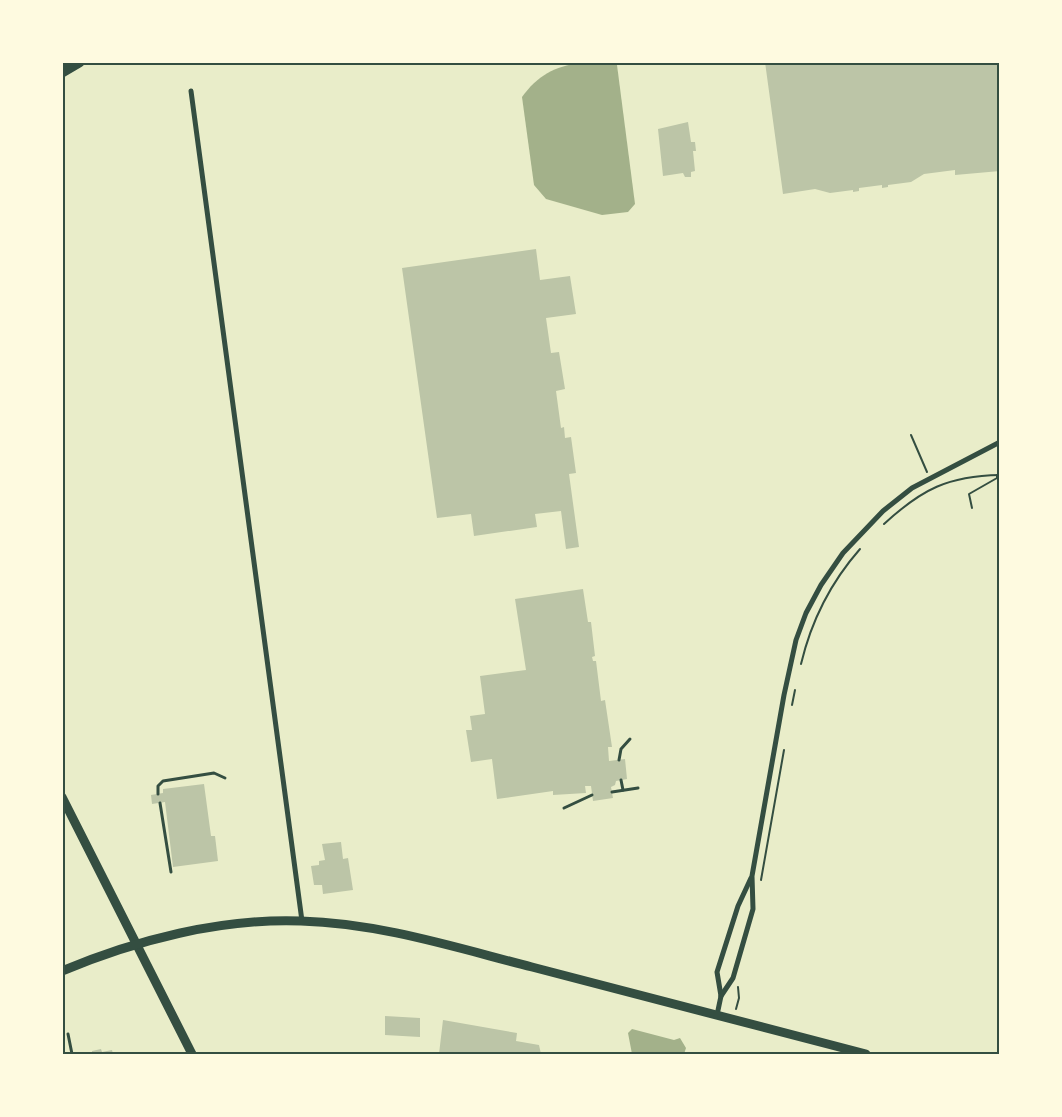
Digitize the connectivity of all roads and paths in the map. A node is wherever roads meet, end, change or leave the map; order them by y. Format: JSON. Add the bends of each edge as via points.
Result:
{"nodes":[{"id":1,"x":79,"y":62,"type":"edge"},
{"id":2,"x":62,"y":72,"type":"edge"},
{"id":3,"x":192,"y":91,"type":"dead end"},
{"id":4,"x":911,"y":435,"type":"dead end"},
{"id":5,"x":1000,"y":442,"type":"edge"},
{"id":6,"x":998,"y":475,"type":"edge"},
{"id":7,"x":930,"y":477,"type":"junction"},
{"id":8,"x":936,"y":487,"type":"junction"},
{"id":9,"x":972,"y":508,"type":"dead end"},
{"id":10,"x":880,"y":528,"type":"dead end"},
{"id":11,"x":862,"y":546,"type":"dead end"},
{"id":12,"x":799,"y":669,"type":"dead end"},
{"id":13,"x":796,"y":683,"type":"dead end"},
{"id":14,"x":792,"y":706,"type":"dead end"},
{"id":15,"x":630,"y":740,"type":"dead end"},
{"id":16,"x":784,"y":748,"type":"dead end"},
{"id":17,"x":619,"y":760,"type":"dead end"},
{"id":18,"x":225,"y":778,"type":"dead end"},
{"id":19,"x":621,"y":780,"type":"dead end"},
{"id":20,"x":638,"y":788,"type":"dead end"},
{"id":21,"x":623,"y":790,"type":"junction"},
{"id":22,"x":612,"y":792,"type":"dead end"},
{"id":23,"x":158,"y":794,"type":"dead end"},
{"id":24,"x":592,"y":795,"type":"dead end"},
{"id":25,"x":62,"y":797,"type":"edge"},
{"id":26,"x":160,"y":803,"type":"dead end"},
{"id":27,"x":564,"y":808,"type":"dead end"},
{"id":28,"x":171,"y":872,"type":"dead end"},
{"id":29,"x":752,"y":876,"type":"junction"},
{"id":30,"x":761,"y":880,"type":"dead end"},
{"id":31,"x":302,"y":921,"type":"junction"},
{"id":32,"x":136,"y":944,"type":"junction"},
{"id":33,"x":62,"y":971,"type":"edge"},
{"id":34,"x":738,"y":983,"type":"dead end"},
{"id":35,"x":721,"y":996,"type":"junction"},
{"id":36,"x":718,"y":1015,"type":"junction"},
{"id":37,"x":733,"y":1020,"type":"junction"},
{"id":38,"x":68,"y":1034,"type":"dead end"},
{"id":39,"x":72,"y":1054,"type":"edge"},
{"id":40,"x":192,"y":1054,"type":"edge"},
{"id":41,"x":866,"y":1054,"type":"edge"}],
"edges":[{"from":1,"to":2,"type":"highway"},
{"from":3,"to":31,"type":"street"},
{"from":4,"to":7,"type":"path"},
{"from":5,"to":7,"type":"street"},
{"from":6,"to":8,"type":"path","via":[[952,479]]},
{"from":6,"to":9,"type":"path","via":[[969,494]]},
{"from":7,"to":8,"type":"path"},
{"from":7,"to":29,"type":"street","via":[[864,529],[843,553],[806,613],[788,674]]},
{"from":8,"to":10,"type":"path","via":[[913,500]]},
{"from":11,"to":12,"type":"path","via":[[823,603]]},
{"from":13,"to":14,"type":"path"},
{"from":15,"to":17,"type":"lane","via":[[621,749]]},
{"from":16,"to":30,"type":"path"},
{"from":18,"to":23,"type":"lane","via":[[214,774],[163,781],[158,786]]},
{"from":19,"to":21,"type":"lane"},
{"from":20,"to":21,"type":"lane"},
{"from":21,"to":22,"type":"lane"},
{"from":24,"to":27,"type":"lane"},
{"from":25,"to":32,"type":"main road"},
{"from":26,"to":28,"type":"lane"},
{"from":29,"to":35,"type":"street","via":[[753,909],[733,978]]},
{"from":29,"to":35,"type":"street","via":[[738,906],[717,972]]},
{"from":31,"to":32,"type":"main road","via":[[209,928]]},
{"from":31,"to":36,"type":"main road","via":[[350,925],[411,937]]},
{"from":32,"to":33,"type":"main road","via":[[104,953]]},
{"from":32,"to":40,"type":"main road"},
{"from":34,"to":37,"type":"path","via":[[739,998]]},
{"from":35,"to":36,"type":"street"},
{"from":36,"to":37,"type":"main road"},
{"from":37,"to":41,"type":"main road"},
{"from":38,"to":39,"type":"lane"}]}
